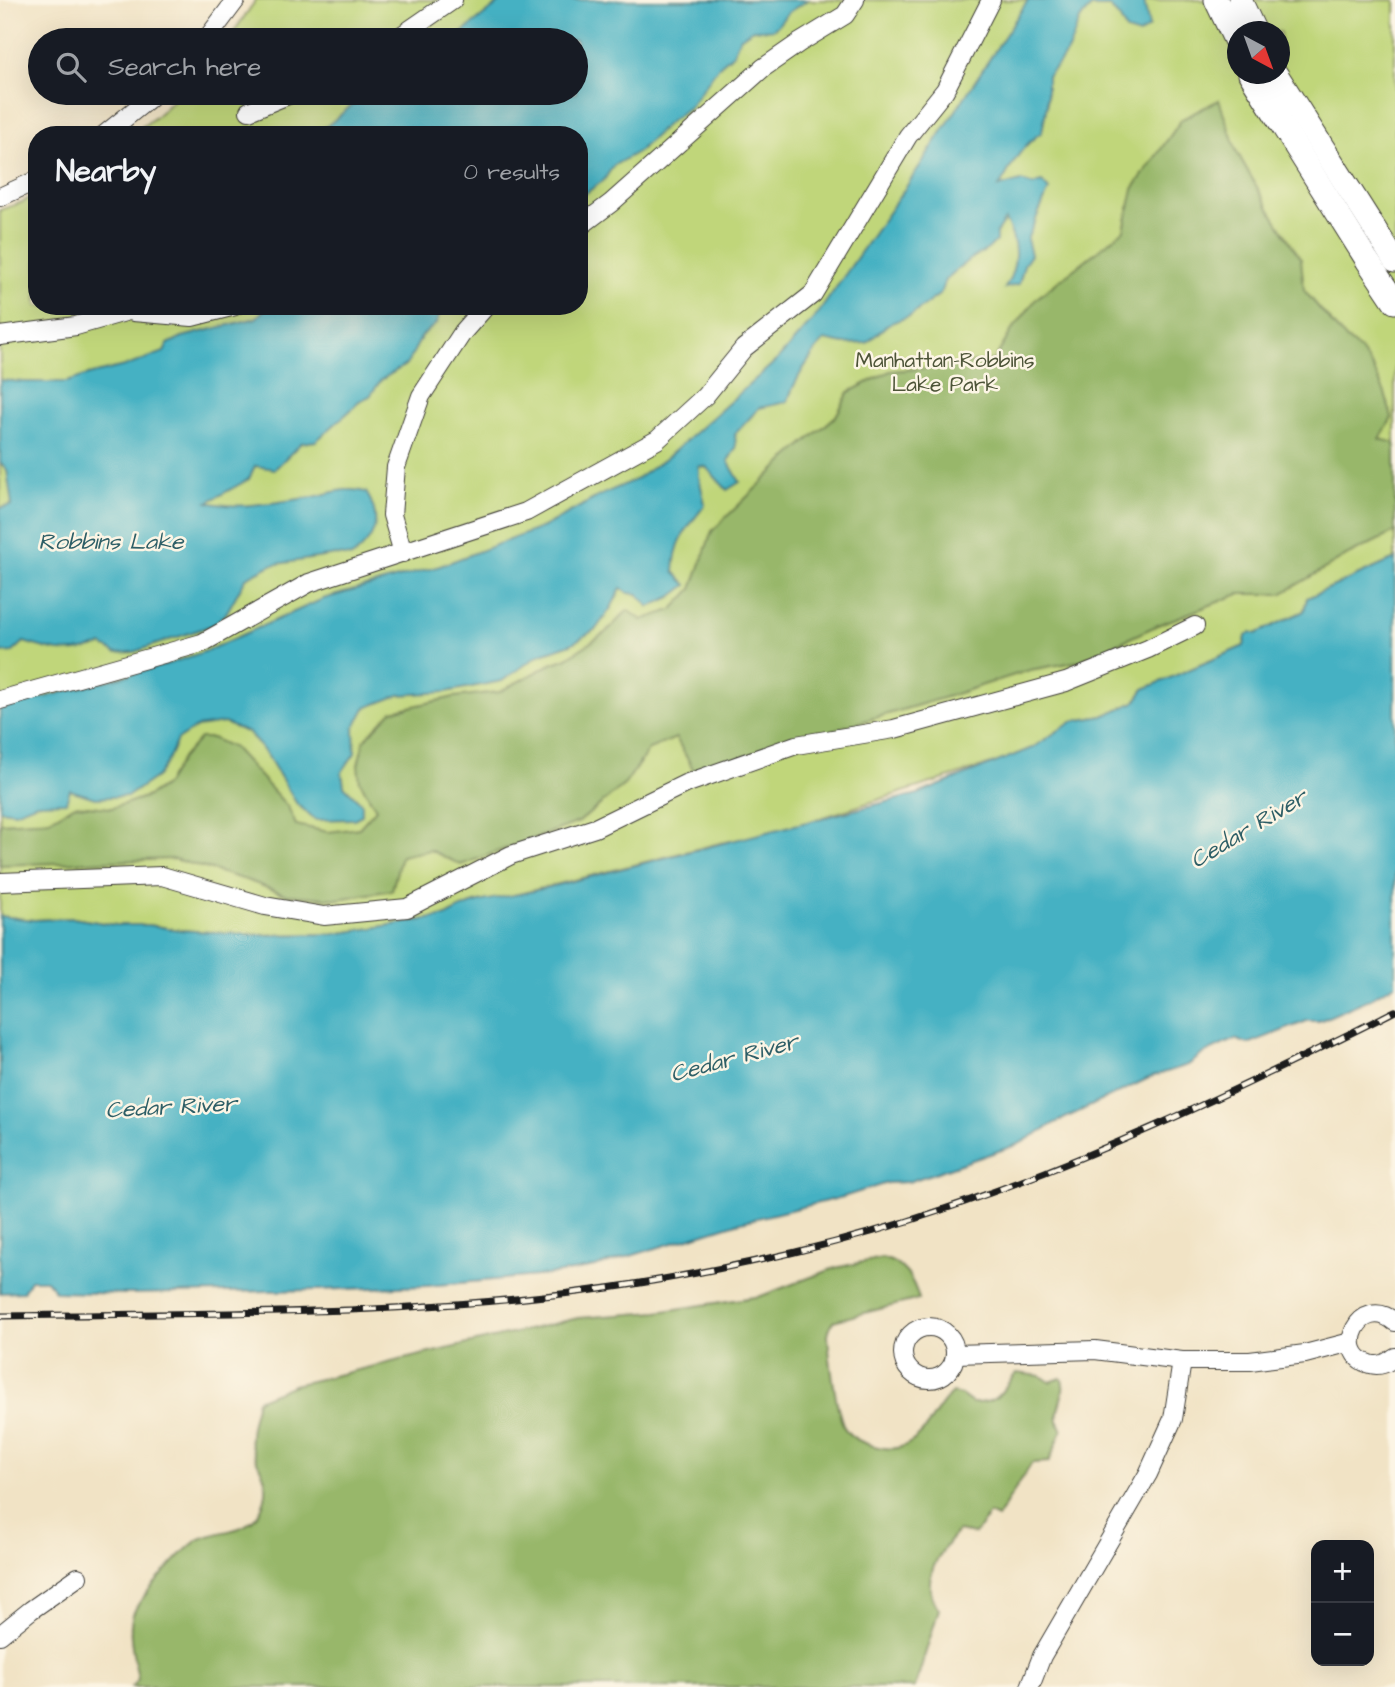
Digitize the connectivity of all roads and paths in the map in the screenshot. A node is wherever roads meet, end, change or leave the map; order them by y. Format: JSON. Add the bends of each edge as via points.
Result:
{"nodes":[{"id":1,"x":236,"y":0,"type":"edge"},
{"id":2,"x":453,"y":0,"type":"edge"},
{"id":3,"x":856,"y":0,"type":"edge"},
{"id":4,"x":991,"y":0,"type":"edge"},
{"id":5,"x":1216,"y":0,"type":"edge"},
{"id":6,"x":1240,"y":0,"type":"edge"},
{"id":7,"x":1250,"y":21,"type":"edge"},
{"id":8,"x":1227,"y":24,"type":"edge"},
{"id":9,"x":215,"y":28,"type":"edge"},
{"id":10,"x":412,"y":28,"type":"edge"},
{"id":11,"x":1257,"y":84,"type":"edge"},
{"id":12,"x":1282,"y":84,"type":"edge"},
{"id":13,"x":141,"y":105,"type":"edge"},
{"id":14,"x":264,"y":105,"type":"edge"},
{"id":15,"x":249,"y":111,"type":"dead end"},
{"id":16,"x":115,"y":126,"type":"edge"},
{"id":17,"x":28,"y":184,"type":"edge"},
{"id":18,"x":0,"y":197,"type":"edge"},
{"id":19,"x":588,"y":220,"type":"edge"},
{"id":20,"x":1395,"y":261,"type":"edge"},
{"id":21,"x":1395,"y":302,"type":"edge"},
{"id":22,"x":117,"y":315,"type":"edge"},
{"id":23,"x":179,"y":315,"type":"edge"},
{"id":24,"x":200,"y":315,"type":"edge"},
{"id":25,"x":478,"y":315,"type":"edge"},
{"id":26,"x":0,"y":336,"type":"edge"},
{"id":27,"x":403,"y":553,"type":"junction"},
{"id":28,"x":1195,"y":626,"type":"dead end"},
{"id":29,"x":0,"y":700,"type":"edge"},
{"id":30,"x":0,"y":882,"type":"edge"},
{"id":31,"x":1395,"y":1322,"type":"edge"},
{"id":32,"x":1351,"y":1342,"type":"junction"},
{"id":33,"x":955,"y":1354,"type":"dead end"},
{"id":34,"x":1395,"y":1357,"type":"edge"},
{"id":35,"x":1182,"y":1361,"type":"junction"},
{"id":36,"x":78,"y":1577,"type":"dead end"},
{"id":37,"x":0,"y":1636,"type":"edge"},
{"id":38,"x":1030,"y":1687,"type":"edge"}],
"edges":[{"from":1,"to":9,"type":"street"},
{"from":2,"to":10,"type":"street"},
{"from":3,"to":19,"type":"street","via":[[845,15],[763,68]]},
{"from":4,"to":27,"type":"street","via":[[946,90],[908,136],[813,294],[744,348],[705,396],[657,440],[526,513]]},
{"from":5,"to":8,"type":"main road"},
{"from":6,"to":7,"type":"main road"},
{"from":11,"to":21,"type":"main road"},
{"from":12,"to":20,"type":"main road"},
{"from":13,"to":16,"type":"street"},
{"from":14,"to":15,"type":"street"},
{"from":17,"to":18,"type":"street"},
{"from":22,"to":26,"type":"street","via":[[76,326]]},
{"from":23,"to":24,"type":"street"},
{"from":25,"to":27,"type":"street","via":[[421,396],[396,467],[392,515]]},
{"from":27,"to":29,"type":"street","via":[[309,583],[202,643]]},
{"from":28,"to":30,"type":"street","via":[[1066,682],[894,729],[796,745],[685,784],[595,828],[511,855],[407,908],[324,916],[265,906],[162,876]]},
{"from":31,"to":32,"type":"street","via":[[1369,1315],[1355,1325]]},
{"from":32,"to":34,"type":"street","via":[[1358,1357],[1372,1365]]},
{"from":32,"to":35,"type":"street","via":[[1250,1361]]},
{"from":33,"to":35,"type":"street","via":[[1095,1350]]},
{"from":35,"to":38,"type":"street","via":[[1173,1419],[1148,1474],[1042,1656]]},
{"from":36,"to":37,"type":"street"}]}
